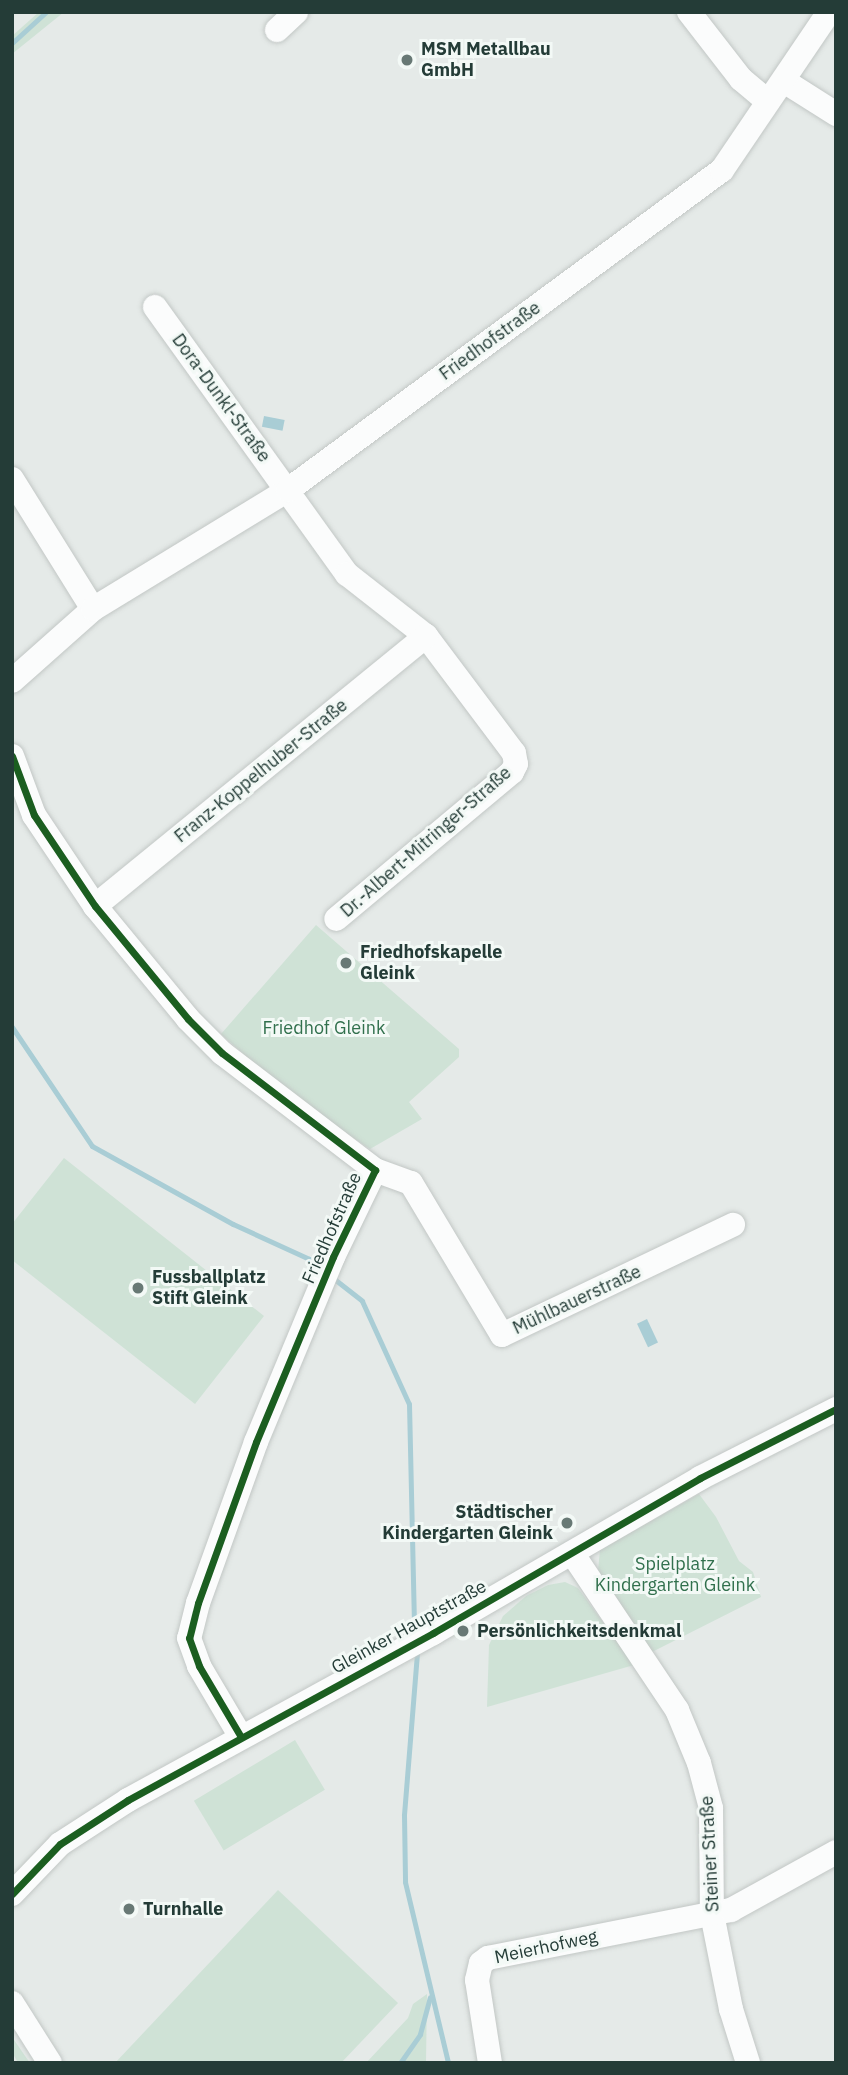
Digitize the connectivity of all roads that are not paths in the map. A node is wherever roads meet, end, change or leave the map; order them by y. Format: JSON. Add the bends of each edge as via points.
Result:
{"nodes":[{"id":1,"x":296,"y":12,"type":"edge"},
{"id":2,"x":690,"y":12,"type":"edge"},
{"id":3,"x":829,"y":12,"type":"edge"},
{"id":4,"x":277,"y":30,"type":"dead end"},
{"id":5,"x":784,"y":81,"type":"junction"},
{"id":6,"x":768,"y":102,"type":"junction"},
{"id":7,"x":836,"y":114,"type":"edge"},
{"id":8,"x":155,"y":307,"type":"dead end"},
{"id":9,"x":12,"y":479,"type":"edge"},
{"id":10,"x":288,"y":490,"type":"junction"},
{"id":11,"x":93,"y":609,"type":"junction"},
{"id":12,"x":426,"y":636,"type":"junction"},
{"id":13,"x":12,"y":681,"type":"edge"},
{"id":14,"x":12,"y":756,"type":"edge"},
{"id":15,"x":516,"y":764,"type":"joint"},
{"id":16,"x":95,"y":906,"type":"junction"},
{"id":17,"x":336,"y":919,"type":"dead end"},
{"id":18,"x":375,"y":1170,"type":"junction"},
{"id":19,"x":733,"y":1225,"type":"dead end"},
{"id":20,"x":836,"y":1409,"type":"edge"},
{"id":21,"x":572,"y":1553,"type":"junction"},
{"id":22,"x":241,"y":1737,"type":"junction"},
{"id":23,"x":836,"y":1852,"type":"edge"},
{"id":24,"x":12,"y":1894,"type":"edge"},
{"id":25,"x":712,"y":1914,"type":"junction"},
{"id":26,"x":12,"y":2003,"type":"edge"},
{"id":27,"x":50,"y":2063,"type":"edge"},
{"id":28,"x":490,"y":2063,"type":"edge"},
{"id":29,"x":748,"y":2063,"type":"edge"}],
"edges":[{"from":1,"to":4,"type":"street"},
{"from":2,"to":6,"type":"street","via":[[741,79]]},
{"from":3,"to":5,"type":"street","name":"Friedhofstraße"},
{"from":5,"to":6,"type":"street","name":"Friedhofstraße"},
{"from":5,"to":7,"type":"street"},
{"from":6,"to":10,"type":"street","name":"Friedhofstraße","via":[[722,170]]},
{"from":8,"to":10,"type":"street","name":"Dora-Dunkl-Straße"},
{"from":9,"to":11,"type":"street"},
{"from":10,"to":11,"type":"street","name":"Friedhofstraße"},
{"from":10,"to":12,"type":"street","name":"Dora-Dunkl-Straße","via":[[347,574]]},
{"from":11,"to":13,"type":"street","name":"Friedhofstraße"},
{"from":12,"to":15,"type":"street","name":"Dora-Dunkl-Straße","via":[[514,753]]},
{"from":12,"to":16,"type":"street","name":"Franz-Koppelhuber-Straße"},
{"from":14,"to":16,"type":"street","name":"Friedhofstraße","via":[[34,815]]},
{"from":15,"to":17,"type":"street","name":"Dr.-Albert-Mitringer-Straße"},
{"from":16,"to":18,"type":"street","name":"Friedhofstraße","via":[[188,1019],[222,1053]]},
{"from":18,"to":19,"type":"street","name":"Mühlbauerstraße","via":[[411,1183],[502,1335]]},
{"from":18,"to":22,"type":"street","name":"Friedhofstraße","via":[[256,1442],[189,1638],[199,1666]]},
{"from":20,"to":21,"type":"street","name":"Gleinker Hauptstraße","via":[[700,1478]]},
{"from":21,"to":22,"type":"street","name":"Gleinker Hauptstraße"},
{"from":21,"to":25,"type":"street","name":"Steiner Straße","via":[[677,1710],[699,1763],[711,1808]]},
{"from":22,"to":24,"type":"street","name":"Gleinker Hauptstraße","via":[[60,1844]]},
{"from":23,"to":25,"type":"street","via":[[749,1903]]},
{"from":25,"to":28,"type":"street","name":"Meierhofweg","via":[[523,1950],[481,1963],[477,1980]]},
{"from":25,"to":29,"type":"street","name":"Steiner Straße","via":[[731,2009]]},
{"from":26,"to":27,"type":"street"}]}
